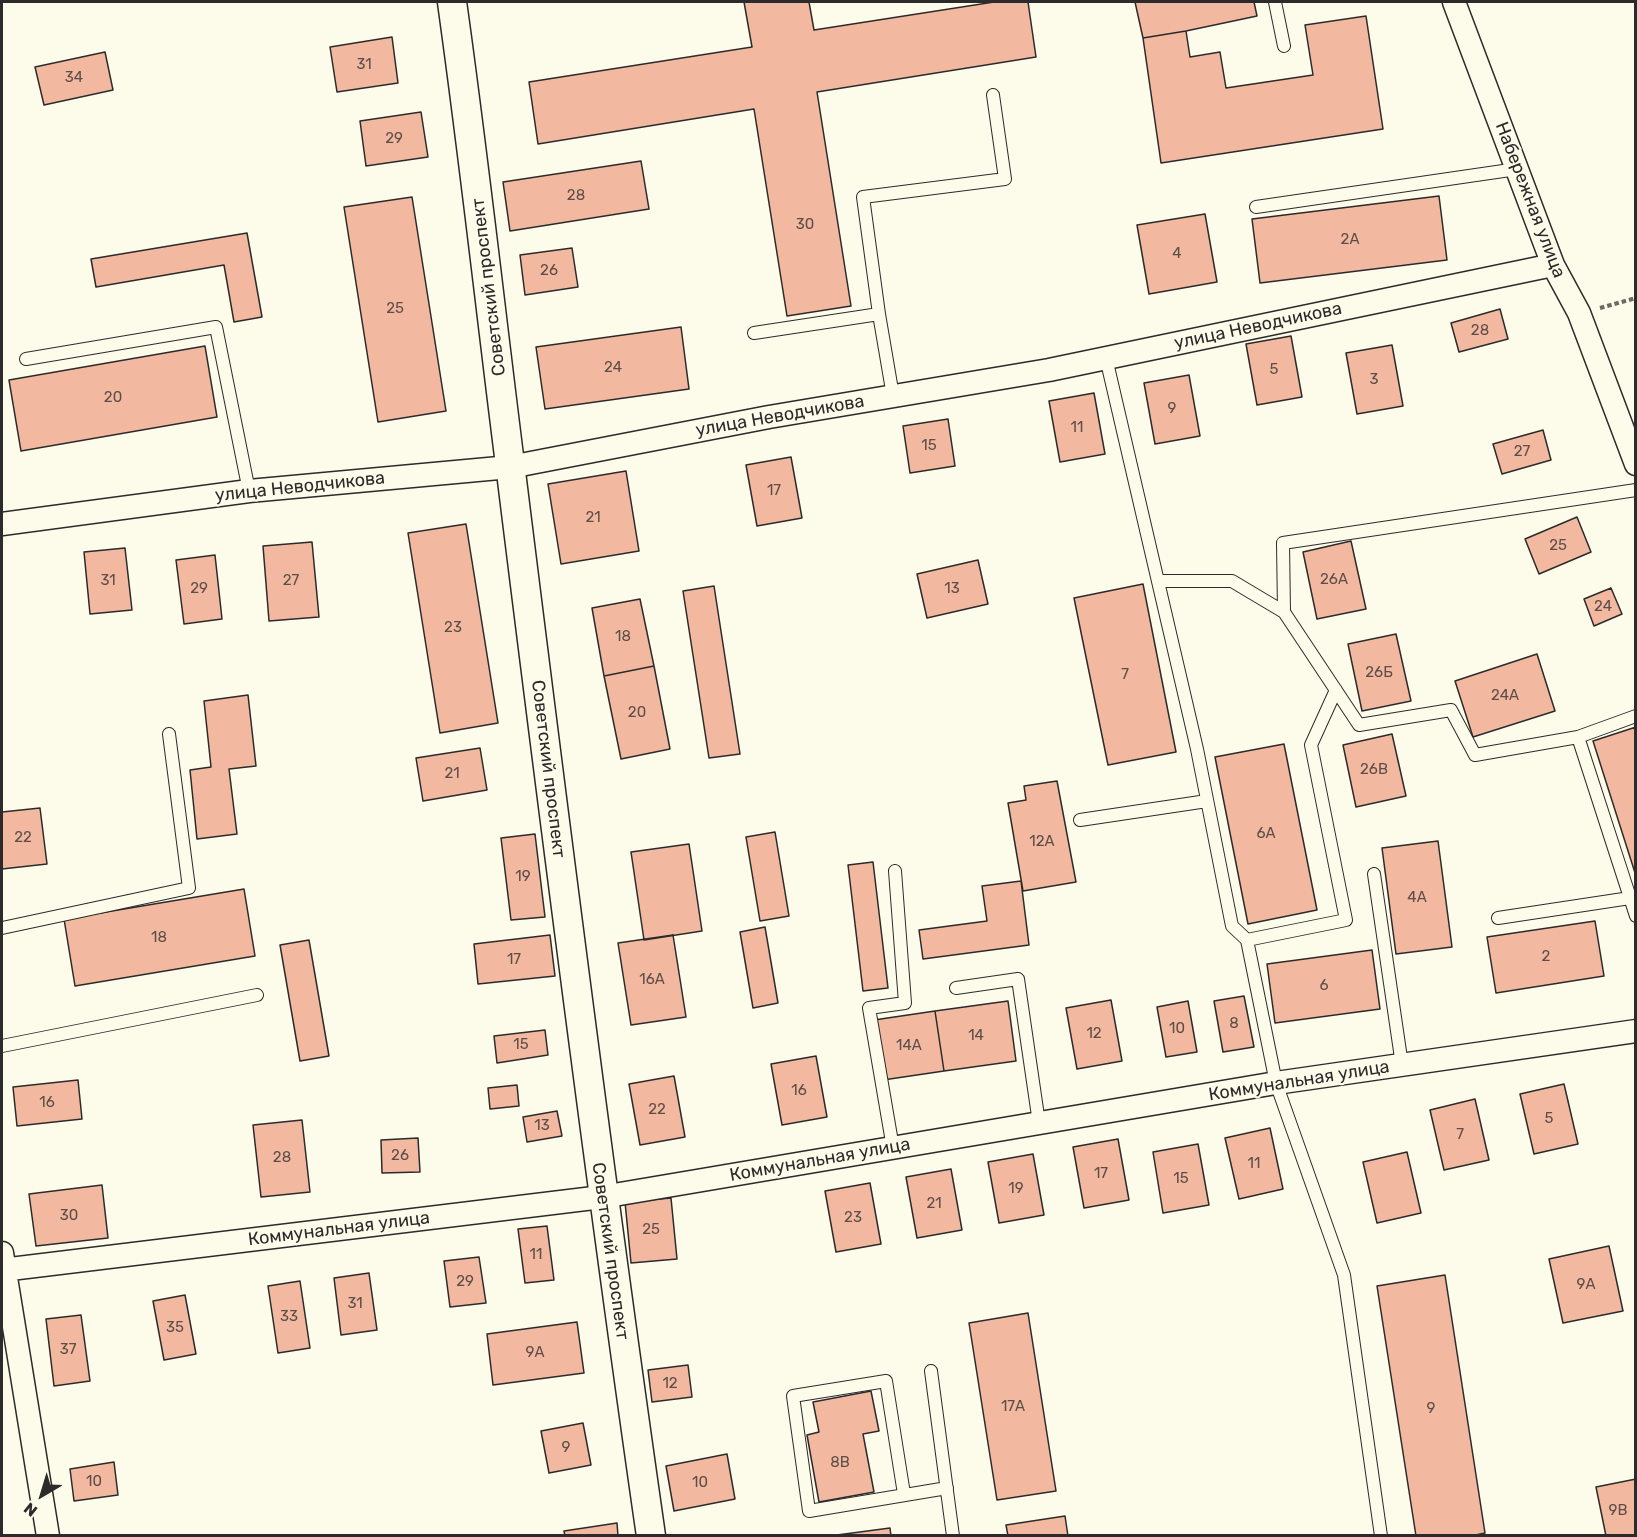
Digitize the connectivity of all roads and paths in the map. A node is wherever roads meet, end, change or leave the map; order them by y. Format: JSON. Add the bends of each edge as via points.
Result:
{"nodes":[{"id":1,"x":452,"y":2,"type":"edge"},
{"id":2,"x":1275,"y":2,"type":"edge"},
{"id":3,"x":1454,"y":2,"type":"edge"},
{"id":4,"x":1284,"y":46,"type":"dead end"},
{"id":5,"x":993,"y":95,"type":"dead end"},
{"id":6,"x":1517,"y":169,"type":"junction"},
{"id":7,"x":1256,"y":207,"type":"dead end"},
{"id":8,"x":1552,"y":265,"type":"junction"},
{"id":9,"x":1635,"y":298,"type":"edge"},
{"id":10,"x":1579,"y":313,"type":"junction"},
{"id":11,"x":879,"y":314,"type":"junction"},
{"id":12,"x":754,"y":333,"type":"dead end"},
{"id":13,"x":1106,"y":358,"type":"junction"},
{"id":14,"x":26,"y":359,"type":"dead end"},
{"id":15,"x":893,"y":396,"type":"junction"},
{"id":16,"x":1635,"y":464,"type":"edge"},
{"id":17,"x":510,"y":467,"type":"junction"},
{"id":18,"x":1635,"y":490,"type":"edge"},
{"id":19,"x":249,"y":491,"type":"junction"},
{"id":20,"x":2,"y":524,"type":"edge"},
{"id":21,"x":1158,"y":580,"type":"junction"},
{"id":22,"x":1284,"y":612,"type":"junction"},
{"id":23,"x":1336,"y":690,"type":"junction"},
{"id":24,"x":1635,"y":716,"type":"edge"},
{"id":25,"x":169,"y":734,"type":"dead end"},
{"id":26,"x":1578,"y":737,"type":"junction"},
{"id":27,"x":1207,"y":801,"type":"junction"},
{"id":28,"x":1080,"y":820,"type":"dead end"},
{"id":29,"x":895,"y":871,"type":"dead end"},
{"id":30,"x":1374,"y":874,"type":"dead end"},
{"id":31,"x":1630,"y":898,"type":"junction"},
{"id":32,"x":1635,"y":916,"type":"edge"},
{"id":33,"x":1498,"y":918,"type":"dead end"},
{"id":34,"x":2,"y":928,"type":"edge"},
{"id":35,"x":1247,"y":940,"type":"junction"},
{"id":36,"x":956,"y":988,"type":"dead end"},
{"id":37,"x":256,"y":995,"type":"dead end"},
{"id":38,"x":1635,"y":1031,"type":"edge"},
{"id":39,"x":2,"y":1046,"type":"edge"},
{"id":40,"x":1402,"y":1065,"type":"junction"},
{"id":41,"x":1276,"y":1083,"type":"junction"},
{"id":42,"x":1039,"y":1123,"type":"junction"},
{"id":43,"x":892,"y":1148,"type":"junction"},
{"id":44,"x":602,"y":1197,"type":"junction"},
{"id":45,"x":2,"y":1264,"type":"edge"},
{"id":46,"x":932,"y":1371,"type":"dead end"},
{"id":47,"x":947,"y":1488,"type":"junction"},
{"id":48,"x":904,"y":1494,"type":"junction"},
{"id":49,"x":48,"y":1536,"type":"edge"},
{"id":50,"x":651,"y":1536,"type":"edge"},
{"id":51,"x":953,"y":1536,"type":"edge"},
{"id":52,"x":1381,"y":1536,"type":"edge"}],
"edges":[{"from":1,"to":17,"type":"street","name":"Советский проспект"},
{"from":2,"to":4,"type":"lane"},
{"from":3,"to":6,"type":"street","name":"Набережная улица"},
{"from":5,"to":11,"type":"lane","via":[[1005,179],[863,197]]},
{"from":6,"to":7,"type":"lane"},
{"from":6,"to":8,"type":"street","name":"Набережная улица"},
{"from":8,"to":10,"type":"street","name":"Набережная улица"},
{"from":8,"to":13,"type":"street","name":"улица Неводчикова"},
{"from":9,"to":10,"type":"path"},
{"from":10,"to":16,"type":"street","name":"Набережная улица"},
{"from":11,"to":12,"type":"lane"},
{"from":11,"to":15,"type":"lane"},
{"from":13,"to":15,"type":"street","name":"улица Неводчикова"},
{"from":13,"to":21,"type":"lane"},
{"from":14,"to":19,"type":"lane","via":[[216,327]]},
{"from":15,"to":17,"type":"street","name":"улица Неводчикова"},
{"from":17,"to":19,"type":"street","name":"улица Неводчикова"},
{"from":17,"to":44,"type":"street","name":"Советский проспект"},
{"from":18,"to":22,"type":"lane","via":[[1283,543]]},
{"from":19,"to":20,"type":"street","name":"улица Неводчикова"},
{"from":21,"to":22,"type":"lane","via":[[1232,581]]},
{"from":21,"to":27,"type":"lane"},
{"from":22,"to":23,"type":"lane"},
{"from":23,"to":26,"type":"lane","via":[[1359,725],[1451,710],[1475,754]]},
{"from":23,"to":35,"type":"lane","via":[[1311,745],[1346,920]]},
{"from":24,"to":26,"type":"lane"},
{"from":25,"to":34,"type":"lane","via":[[189,888]]},
{"from":26,"to":31,"type":"lane"},
{"from":27,"to":28,"type":"lane"},
{"from":27,"to":35,"type":"lane","via":[[1232,926]]},
{"from":29,"to":43,"type":"lane","via":[[905,1003],[869,1008]]},
{"from":30,"to":40,"type":"lane"},
{"from":31,"to":32,"type":"lane"},
{"from":31,"to":33,"type":"lane"},
{"from":35,"to":41,"type":"lane"},
{"from":36,"to":42,"type":"lane","via":[[1018,979]]},
{"from":37,"to":39,"type":"lane"},
{"from":38,"to":40,"type":"street","name":"Коммунальная улица"},
{"from":40,"to":41,"type":"street","name":"Коммунальная улица"},
{"from":41,"to":42,"type":"street","name":"Коммунальная улица"},
{"from":41,"to":52,"type":"lane","via":[[1344,1275]]},
{"from":42,"to":43,"type":"street","name":"Коммунальная улица"},
{"from":43,"to":44,"type":"street","name":"Коммунальная улица"},
{"from":44,"to":45,"type":"street","name":"Коммунальная улица"},
{"from":44,"to":50,"type":"street","name":"Советский проспект"},
{"from":45,"to":49,"type":"street"},
{"from":46,"to":47,"type":"lane"},
{"from":47,"to":48,"type":"lane"},
{"from":47,"to":51,"type":"lane"},
{"from":48,"to":48,"type":"lane","via":[[886,1381],[793,1396],[809,1511]]}]}
